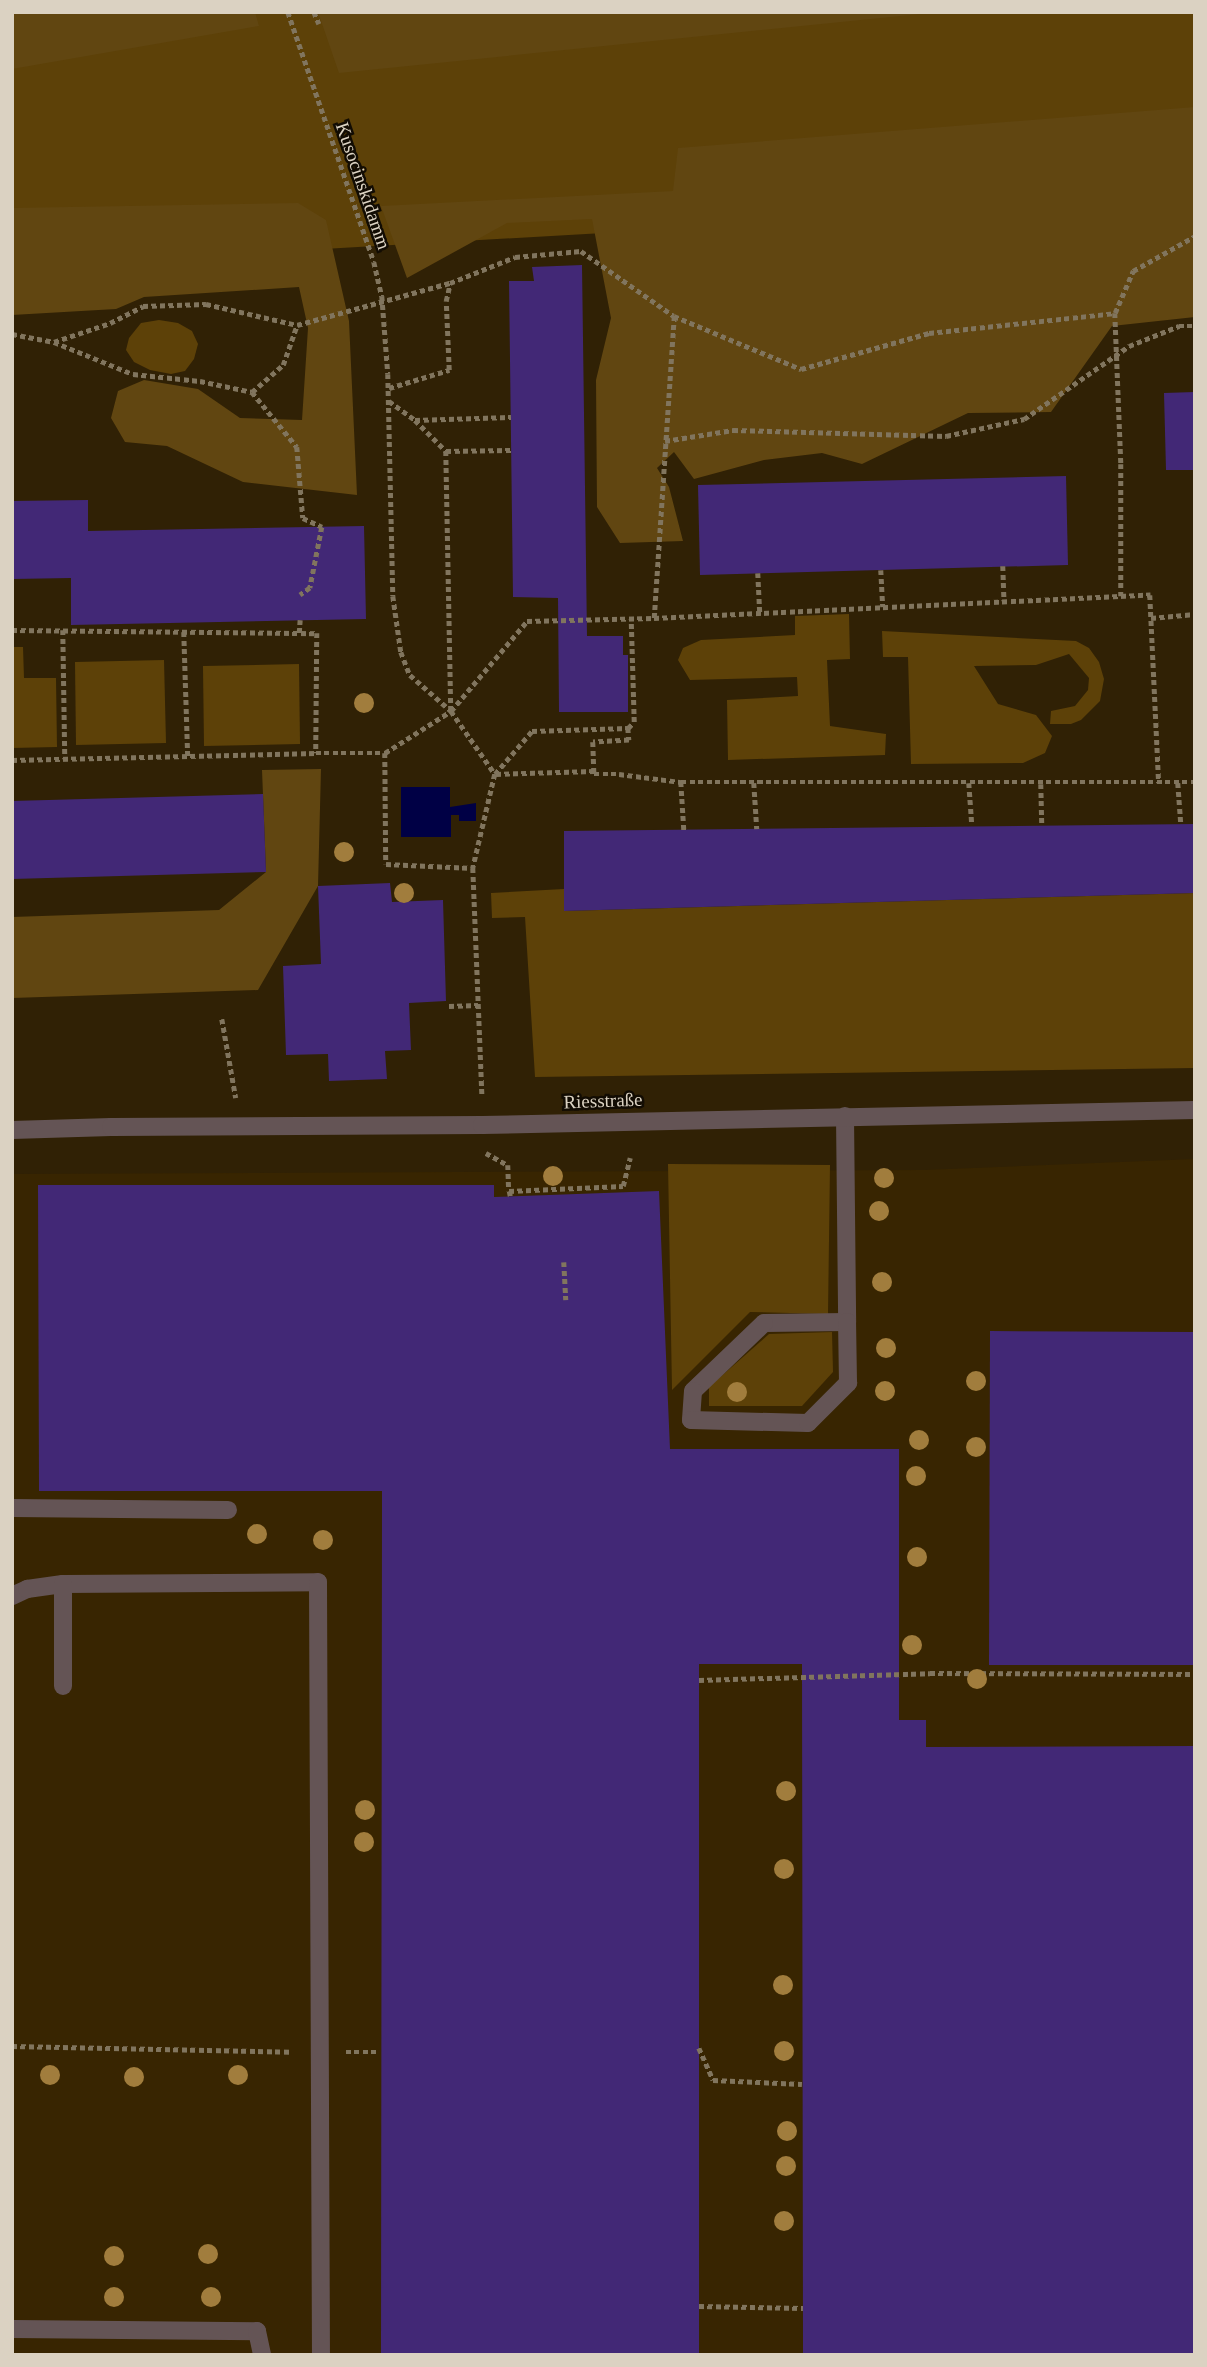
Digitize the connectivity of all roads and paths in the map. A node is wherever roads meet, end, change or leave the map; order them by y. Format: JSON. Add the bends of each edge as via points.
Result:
{"nodes":[{"id":1,"x":288,"y":12,"type":"edge"},
{"id":2,"x":314,"y":12,"type":"edge"},
{"id":3,"x":318,"y":24,"type":"dead end"},
{"id":4,"x":1195,"y":236,"type":"edge"},
{"id":5,"x":450,"y":283,"type":"junction"},
{"id":6,"x":1115,"y":313,"type":"junction"},
{"id":7,"x":674,"y":316,"type":"junction"},
{"id":8,"x":297,"y":325,"type":"junction"},
{"id":9,"x":1195,"y":326,"type":"edge"},
{"id":10,"x":12,"y":334,"type":"edge"},
{"id":11,"x":54,"y":342,"type":"junction"},
{"id":12,"x":1115,"y":355,"type":"junction"},
{"id":13,"x":389,"y":388,"type":"junction"},
{"id":14,"x":252,"y":392,"type":"junction"},
{"id":15,"x":388,"y":400,"type":"junction"},
{"id":16,"x":511,"y":417,"type":"dead end"},
{"id":17,"x":415,"y":420,"type":"junction"},
{"id":18,"x":666,"y":442,"type":"junction"},
{"id":19,"x":511,"y":450,"type":"dead end"},
{"id":20,"x":446,"y":451,"type":"junction"},
{"id":21,"x":303,"y":518,"type":"junction"},
{"id":22,"x":302,"y":528,"type":"dead end"},
{"id":23,"x":1003,"y":566,"type":"dead end"},
{"id":24,"x":881,"y":570,"type":"dead end"},
{"id":25,"x":758,"y":573,"type":"dead end"},
{"id":26,"x":300,"y":595,"type":"dead end"},
{"id":27,"x":1121,"y":596,"type":"junction"},
{"id":28,"x":1004,"y":601,"type":"junction"},
{"id":29,"x":883,"y":608,"type":"junction"},
{"id":30,"x":760,"y":614,"type":"junction"},
{"id":31,"x":1195,"y":614,"type":"edge"},
{"id":32,"x":654,"y":618,"type":"junction"},
{"id":33,"x":1152,"y":618,"type":"junction"},
{"id":34,"x":631,"y":619,"type":"junction"},
{"id":35,"x":300,"y":620,"type":"dead end"},
{"id":36,"x":12,"y":629,"type":"edge"},
{"id":37,"x":62,"y":630,"type":"junction"},
{"id":38,"x":184,"y":632,"type":"junction"},
{"id":39,"x":299,"y":633,"type":"junction"},
{"id":40,"x":451,"y":711,"type":"junction"},
{"id":41,"x":628,"y":728,"type":"junction"},
{"id":42,"x":316,"y":752,"type":"junction"},
{"id":43,"x":385,"y":753,"type":"junction"},
{"id":44,"x":188,"y":756,"type":"junction"},
{"id":45,"x":65,"y":759,"type":"junction"},
{"id":46,"x":12,"y":760,"type":"edge"},
{"id":47,"x":594,"y":771,"type":"junction"},
{"id":48,"x":495,"y":774,"type":"junction"},
{"id":49,"x":681,"y":782,"type":"junction"},
{"id":50,"x":1195,"y":782,"type":"edge"},
{"id":51,"x":754,"y":783,"type":"junction"},
{"id":52,"x":969,"y":783,"type":"junction"},
{"id":53,"x":1041,"y":783,"type":"junction"},
{"id":54,"x":1159,"y":783,"type":"junction"},
{"id":55,"x":1178,"y":783,"type":"junction"},
{"id":56,"x":1181,"y":824,"type":"dead end"},
{"id":57,"x":972,"y":825,"type":"dead end"},
{"id":58,"x":1042,"y":825,"type":"dead end"},
{"id":59,"x":757,"y":829,"type":"dead end"},
{"id":60,"x":684,"y":830,"type":"dead end"},
{"id":61,"x":473,"y":868,"type":"junction"},
{"id":62,"x":478,"y":1005,"type":"junction"},
{"id":63,"x":449,"y":1006,"type":"dead end"},
{"id":64,"x":222,"y":1018,"type":"dead end"},
{"id":65,"x":482,"y":1095,"type":"dead end"},
{"id":66,"x":1195,"y":1110,"type":"edge"},
{"id":67,"x":845,"y":1116,"type":"junction"},
{"id":68,"x":241,"y":1126,"type":"junction"},
{"id":69,"x":12,"y":1130,"type":"edge"},
{"id":70,"x":483,"y":1146,"type":"dead end"},
{"id":71,"x":630,"y":1158,"type":"dead end"},
{"id":72,"x":564,"y":1262,"type":"dead end"},
{"id":73,"x":566,"y":1300,"type":"dead end"},
{"id":74,"x":847,"y":1322,"type":"junction"},
{"id":75,"x":12,"y":1508,"type":"edge"},
{"id":76,"x":228,"y":1510,"type":"dead end"},
{"id":77,"x":63,"y":1584,"type":"junction"},
{"id":78,"x":12,"y":1596,"type":"edge"},
{"id":79,"x":1195,"y":1674,"type":"edge"},
{"id":80,"x":699,"y":1679,"type":"dead end"},
{"id":81,"x":63,"y":1686,"type":"dead end"},
{"id":82,"x":12,"y":2046,"type":"edge"},
{"id":83,"x":699,"y":2048,"type":"dead end"},
{"id":84,"x":320,"y":2052,"type":"junction"},
{"id":85,"x":380,"y":2052,"type":"dead end"},
{"id":86,"x":802,"y":2084,"type":"dead end"},
{"id":87,"x":699,"y":2306,"type":"dead end"},
{"id":88,"x":803,"y":2308,"type":"dead end"},
{"id":89,"x":12,"y":2329,"type":"edge"},
{"id":90,"x":262,"y":2349,"type":"edge"},
{"id":91,"x":321,"y":2355,"type":"edge"}],
"edges":[{"from":1,"to":13,"type":"path","name":"Kusocinskidamm","bridge":true,"via":[[374,262],[382,296]]},
{"from":2,"to":3,"type":"path"},
{"from":4,"to":6,"type":"path","via":[[1133,271]]},
{"from":5,"to":7,"type":"path","via":[[515,257],[581,251]]},
{"from":5,"to":8,"type":"path"},
{"from":5,"to":13,"type":"path","via":[[446,301],[449,370]]},
{"from":6,"to":7,"type":"path","via":[[929,333],[801,369]]},
{"from":6,"to":12,"type":"path"},
{"from":7,"to":18,"type":"path"},
{"from":8,"to":11,"type":"path","via":[[206,304],[143,306]]},
{"from":8,"to":14,"type":"path","via":[[283,365]]},
{"from":9,"to":12,"type":"path","via":[[1179,326]]},
{"from":10,"to":11,"type":"path"},
{"from":11,"to":14,"type":"path","via":[[133,374]]},
{"from":12,"to":18,"type":"path","via":[[1024,419],[946,436],[733,430]]},
{"from":12,"to":27,"type":"path"},
{"from":13,"to":15,"type":"path","name":"Kusocinskidamm"},
{"from":14,"to":21,"type":"path","via":[[297,447]]},
{"from":15,"to":17,"type":"path"},
{"from":15,"to":40,"type":"path","name":"Kusocinskidamm","via":[[393,596],[401,652],[410,675]]},
{"from":16,"to":17,"type":"path"},
{"from":17,"to":20,"type":"path"},
{"from":18,"to":32,"type":"path"},
{"from":19,"to":20,"type":"path"},
{"from":20,"to":40,"type":"path"},
{"from":21,"to":22,"type":"path"},
{"from":21,"to":26,"type":"path","via":[[322,527],[310,588]]},
{"from":23,"to":28,"type":"path"},
{"from":24,"to":29,"type":"path"},
{"from":25,"to":30,"type":"path"},
{"from":27,"to":28,"type":"path"},
{"from":27,"to":33,"type":"path","via":[[1150,595]]},
{"from":28,"to":29,"type":"path"},
{"from":29,"to":30,"type":"path"},
{"from":30,"to":32,"type":"path"},
{"from":31,"to":33,"type":"path"},
{"from":32,"to":34,"type":"path"},
{"from":33,"to":54,"type":"path"},
{"from":34,"to":40,"type":"path","via":[[527,621]]},
{"from":34,"to":41,"type":"path","via":[[634,722]]},
{"from":35,"to":39,"type":"path"},
{"from":36,"to":37,"type":"path"},
{"from":37,"to":38,"type":"path"},
{"from":37,"to":45,"type":"path"},
{"from":38,"to":39,"type":"path"},
{"from":38,"to":44,"type":"path"},
{"from":39,"to":42,"type":"path","via":[[317,633]]},
{"from":40,"to":43,"type":"path"},
{"from":40,"to":48,"type":"path","name":"Kusocinskidamm"},
{"from":41,"to":47,"type":"path","via":[[629,740],[593,742]]},
{"from":41,"to":48,"type":"path","via":[[532,731]]},
{"from":42,"to":43,"type":"path"},
{"from":42,"to":44,"type":"path"},
{"from":43,"to":61,"type":"path","via":[[386,864]]},
{"from":44,"to":45,"type":"path"},
{"from":45,"to":46,"type":"path"},
{"from":47,"to":48,"type":"path"},
{"from":47,"to":49,"type":"path"},
{"from":48,"to":61,"type":"path"},
{"from":49,"to":51,"type":"path"},
{"from":49,"to":60,"type":"path"},
{"from":50,"to":55,"type":"path"},
{"from":51,"to":52,"type":"path"},
{"from":51,"to":59,"type":"path"},
{"from":52,"to":53,"type":"path"},
{"from":52,"to":57,"type":"path"},
{"from":53,"to":54,"type":"path"},
{"from":53,"to":58,"type":"path"},
{"from":54,"to":55,"type":"path"},
{"from":55,"to":56,"type":"path"},
{"from":61,"to":62,"type":"path"},
{"from":62,"to":63,"type":"path"},
{"from":62,"to":65,"type":"path"},
{"from":64,"to":68,"type":"path"},
{"from":66,"to":67,"type":"street","name":"Riesstraße"},
{"from":67,"to":68,"type":"street","name":"Riesstraße"},
{"from":67,"to":74,"type":"street"},
{"from":68,"to":69,"type":"street","name":"Riesstraße"},
{"from":70,"to":71,"type":"path","via":[[487,1155],[508,1165],[510,1194],[623,1186]]},
{"from":72,"to":73,"type":"path"},
{"from":74,"to":74,"type":"street","via":[[764,1323],[692,1391],[691,1420],[808,1423],[848,1383]]},
{"from":75,"to":76,"type":"street"},
{"from":77,"to":78,"type":"street"},
{"from":77,"to":81,"type":"street"},
{"from":77,"to":84,"type":"street","via":[[318,1582]]},
{"from":79,"to":80,"type":"path","via":[[930,1673]]},
{"from":82,"to":84,"type":"path"},
{"from":83,"to":86,"type":"path","via":[[713,2080]]},
{"from":84,"to":85,"type":"path"},
{"from":84,"to":91,"type":"street"},
{"from":87,"to":88,"type":"path"},
{"from":89,"to":90,"type":"street","via":[[257,2331]]}]}
